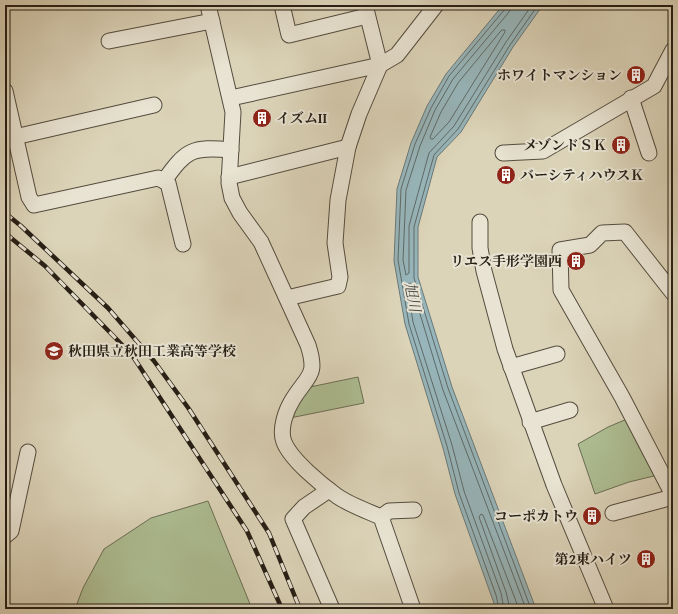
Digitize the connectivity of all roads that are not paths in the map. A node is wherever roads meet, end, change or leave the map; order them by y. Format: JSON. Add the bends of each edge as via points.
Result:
{"nodes":[{"id":1,"x":208,"y":5,"type":"edge"},
{"id":2,"x":282,"y":5,"type":"edge"},
{"id":3,"x":436,"y":5,"type":"edge"},
{"id":4,"x":366,"y":10,"type":"edge"},
{"id":5,"x":212,"y":21,"type":"junction"},
{"id":6,"x":109,"y":41,"type":"dead end"},
{"id":7,"x":673,"y":50,"type":"edge"},
{"id":8,"x":380,"y":65,"type":"junction"},
{"id":9,"x":5,"y":91,"type":"edge"},
{"id":10,"x":231,"y":98,"type":"junction"},
{"id":11,"x":630,"y":98,"type":"junction"},
{"id":12,"x":154,"y":105,"type":"dead end"},
{"id":13,"x":10,"y":138,"type":"edge"},
{"id":14,"x":348,"y":147,"type":"junction"},
{"id":15,"x":231,"y":150,"type":"junction"},
{"id":16,"x":502,"y":153,"type":"dead end"},
{"id":17,"x":649,"y":153,"type":"dead end"},
{"id":18,"x":229,"y":177,"type":"junction"},
{"id":19,"x":164,"y":181,"type":"junction"},
{"id":20,"x":480,"y":222,"type":"dead end"},
{"id":21,"x":183,"y":244,"type":"dead end"},
{"id":22,"x":673,"y":294,"type":"edge"},
{"id":23,"x":286,"y":298,"type":"junction"},
{"id":24,"x":557,"y":354,"type":"dead end"},
{"id":25,"x":511,"y":367,"type":"junction"},
{"id":26,"x":570,"y":410,"type":"dead end"},
{"id":27,"x":530,"y":422,"type":"junction"},
{"id":28,"x":28,"y":452,"type":"dead end"},
{"id":29,"x":329,"y":490,"type":"junction"},
{"id":30,"x":673,"y":496,"type":"edge"},
{"id":31,"x":414,"y":510,"type":"dead end"},
{"id":32,"x":613,"y":513,"type":"dead end"},
{"id":33,"x":381,"y":517,"type":"junction"},
{"id":34,"x":5,"y":536,"type":"edge"},
{"id":35,"x":332,"y":609,"type":"edge"},
{"id":36,"x":413,"y":609,"type":"edge"},
{"id":37,"x":606,"y":609,"type":"edge"}],
"edges":[{"from":1,"to":5,"type":"street"},
{"from":2,"to":4,"type":"street","via":[[289,35]]},
{"from":3,"to":8,"type":"street","via":[[397,55]]},
{"from":4,"to":8,"type":"street"},
{"from":5,"to":6,"type":"street"},
{"from":5,"to":10,"type":"street"},
{"from":7,"to":11,"type":"street","via":[[654,86]]},
{"from":8,"to":10,"type":"street"},
{"from":8,"to":14,"type":"street"},
{"from":9,"to":13,"type":"street"},
{"from":10,"to":15,"type":"street"},
{"from":11,"to":16,"type":"street","via":[[543,151]]},
{"from":11,"to":17,"type":"street"},
{"from":12,"to":13,"type":"street"},
{"from":13,"to":19,"type":"street","via":[[29,198],[34,205],[158,178]]},
{"from":14,"to":18,"type":"street"},
{"from":14,"to":23,"type":"street","via":[[338,200],[335,244],[340,277],[338,286]]},
{"from":15,"to":18,"type":"street"},
{"from":15,"to":19,"type":"street","via":[[195,149],[180,159]]},
{"from":18,"to":23,"type":"street","via":[[232,198],[261,242]]},
{"from":19,"to":21,"type":"street","via":[[168,183]]},
{"from":20,"to":25,"type":"street","via":[[480,248],[484,271]]},
{"from":22,"to":30,"type":"street","via":[[625,232],[602,233],[590,245],[560,250],[561,290],[622,397]]},
{"from":23,"to":29,"type":"street","via":[[308,345],[312,357],[312,371],[292,400],[285,416],[282,432],[284,442],[297,461]]},
{"from":24,"to":25,"type":"street"},
{"from":25,"to":27,"type":"street"},
{"from":26,"to":27,"type":"street"},
{"from":27,"to":37,"type":"street"},
{"from":28,"to":34,"type":"street","via":[[11,531]]},
{"from":29,"to":33,"type":"street"},
{"from":29,"to":35,"type":"street","via":[[304,507],[293,519]]},
{"from":30,"to":32,"type":"street"},
{"from":31,"to":33,"type":"street","via":[[389,511]]},
{"from":33,"to":36,"type":"street"}]}
